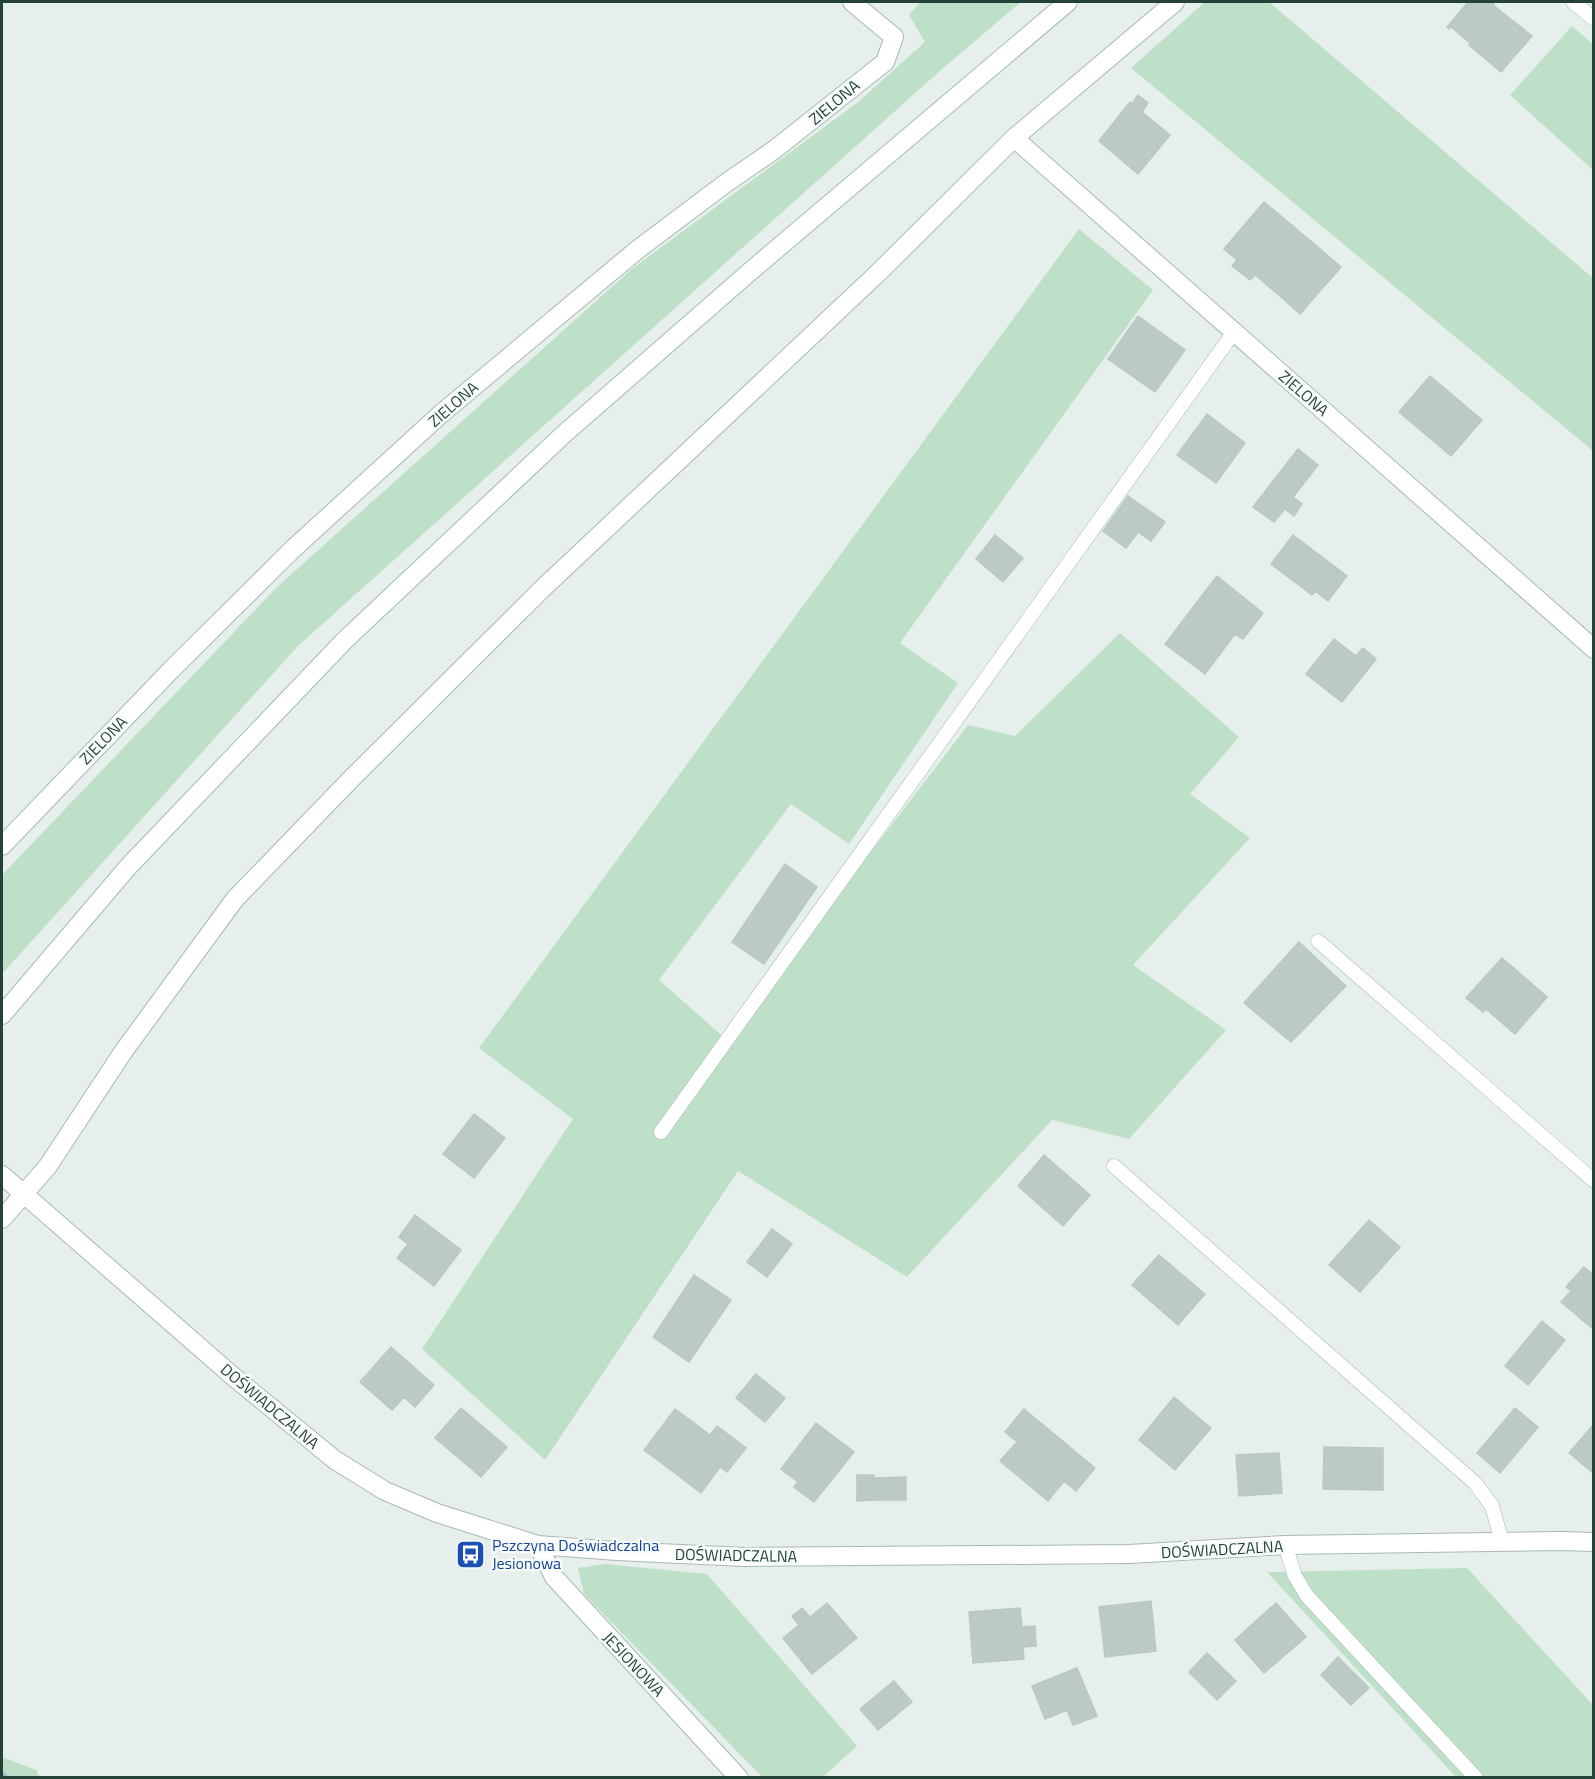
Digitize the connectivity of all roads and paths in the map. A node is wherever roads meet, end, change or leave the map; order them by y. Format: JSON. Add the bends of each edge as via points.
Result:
{"nodes":[{"id":1,"x":852,"y":2,"type":"edge"},
{"id":2,"x":1068,"y":2,"type":"edge"},
{"id":3,"x":1175,"y":2,"type":"edge"},
{"id":4,"x":1573,"y":2,"type":"edge"},
{"id":5,"x":1593,"y":19,"type":"edge"},
{"id":6,"x":1014,"y":138,"type":"junction"},
{"id":7,"x":1234,"y":332,"type":"junction"},
{"id":8,"x":1593,"y":649,"type":"edge"},
{"id":9,"x":2,"y":846,"type":"edge"},
{"id":10,"x":1318,"y":942,"type":"dead end"},
{"id":11,"x":2,"y":1015,"type":"edge"},
{"id":12,"x":661,"y":1132,"type":"dead end"},
{"id":13,"x":1114,"y":1166,"type":"dead end"},
{"id":14,"x":2,"y":1175,"type":"edge"},
{"id":15,"x":1593,"y":1181,"type":"edge"},
{"id":16,"x":24,"y":1194,"type":"junction"},
{"id":17,"x":2,"y":1219,"type":"edge"},
{"id":18,"x":1502,"y":1542,"type":"junction"},
{"id":19,"x":1593,"y":1542,"type":"edge"},
{"id":20,"x":538,"y":1545,"type":"junction"},
{"id":21,"x":1285,"y":1545,"type":"junction"},
{"id":22,"x":739,"y":1778,"type":"edge"},
{"id":23,"x":1476,"y":1778,"type":"edge"}],
"edges":[{"from":1,"to":9,"type":"street","name":"ZIELONA","via":[[894,37],[885,62],[793,136],[637,250],[442,413],[285,556]]},
{"from":2,"to":11,"type":"street","via":[[564,434],[345,640],[128,867]]},
{"from":3,"to":6,"type":"street"},
{"from":4,"to":5,"type":"lane"},
{"from":6,"to":7,"type":"street","name":"ZIELONA"},
{"from":6,"to":16,"type":"street","via":[[878,273],[541,590],[235,899],[123,1052],[48,1166]]},
{"from":7,"to":8,"type":"street","name":"ZIELONA"},
{"from":7,"to":12,"type":"lane"},
{"from":10,"to":15,"type":"lane"},
{"from":13,"to":18,"type":"lane","via":[[1475,1483],[1492,1506]]},
{"from":14,"to":16,"type":"street","name":"DOŚWIADCZALNA"},
{"from":16,"to":17,"type":"street"},
{"from":16,"to":20,"type":"street","name":"DOŚWIADCZALNA","via":[[335,1460],[385,1491],[437,1513]]},
{"from":18,"to":19,"type":"street","name":"DOŚWIADCZALNA"},
{"from":18,"to":21,"type":"street","name":"DOŚWIADCZALNA"},
{"from":20,"to":21,"type":"street","name":"DOŚWIADCZALNA","via":[[744,1557],[1129,1554]]},
{"from":20,"to":22,"type":"street","name":"JESIONOWA","via":[[554,1577]]},
{"from":21,"to":23,"type":"lane","via":[[1295,1576],[1307,1596]]}]}
